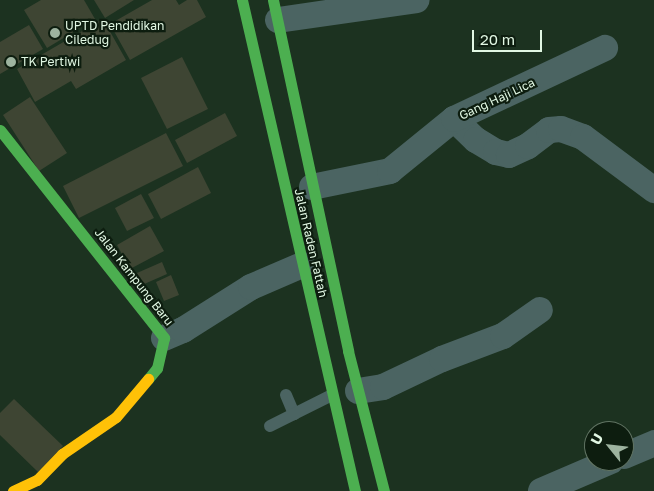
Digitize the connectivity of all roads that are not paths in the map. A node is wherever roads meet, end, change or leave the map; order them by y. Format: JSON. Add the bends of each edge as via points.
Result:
{"nodes":[{"id":1,"x":242,"y":0,"type":"edge"},
{"id":2,"x":417,"y":0,"type":"edge"},
{"id":3,"x":275,"y":10,"type":"edge"},
{"id":4,"x":605,"y":48,"type":"dead end"},
{"id":5,"x":454,"y":119,"type":"junction"},
{"id":6,"x":0,"y":130,"type":"edge"},
{"id":7,"x":312,"y":187,"type":"junction"},
{"id":8,"x":654,"y":190,"type":"edge"},
{"id":9,"x":302,"y":265,"type":"junction"},
{"id":10,"x":540,"y":310,"type":"dead end"},
{"id":11,"x":164,"y":338,"type":"junction"},
{"id":12,"x":358,"y":391,"type":"junction"},
{"id":13,"x":286,"y":395,"type":"dead end"},
{"id":14,"x":332,"y":395,"type":"junction"},
{"id":15,"x":294,"y":414,"type":"junction"},
{"id":16,"x":270,"y":426,"type":"dead end"},
{"id":17,"x":654,"y":443,"type":"edge"},
{"id":18,"x":634,"y":452,"type":"edge"},
{"id":19,"x":588,"y":471,"type":"edge"},
{"id":20,"x":13,"y":491,"type":"edge"},
{"id":21,"x":355,"y":491,"type":"edge"},
{"id":22,"x":384,"y":491,"type":"edge"},
{"id":23,"x":541,"y":491,"type":"edge"}],
"edges":[{"from":1,"to":9,"type":"main road","name":"Jalan Raden Fattah"},
{"from":2,"to":3,"type":"street"},
{"from":3,"to":7,"type":"main road","name":"Jalan Raden Fattah"},
{"from":4,"to":5,"type":"street","name":"Gang Haji Lica"},
{"from":5,"to":7,"type":"street","name":"Gang Haji Lica","via":[[390,171]]},
{"from":5,"to":8,"type":"street","via":[[476,140],[496,152],[509,155],[549,130],[561,129],[583,137]]},
{"from":6,"to":11,"type":"main road","name":"Jalan Kampung Baru"},
{"from":7,"to":12,"type":"main road","name":"Jalan Raden Fattah"},
{"from":9,"to":11,"type":"street","via":[[251,287],[183,330]]},
{"from":9,"to":14,"type":"main road","name":"Jalan Raden Fattah"},
{"from":10,"to":12,"type":"street","via":[[503,336],[442,359],[383,387]]},
{"from":11,"to":20,"type":"main road","name":"Jalan Kampung Baru","via":[[157,368],[116,418],[62,454],[38,480]]},
{"from":12,"to":22,"type":"main road","name":"Jalan Raden Fattah"},
{"from":13,"to":15,"type":"lane"},
{"from":14,"to":15,"type":"lane"},
{"from":14,"to":21,"type":"main road","name":"Jalan Raden Fattah"},
{"from":15,"to":16,"type":"lane"},
{"from":17,"to":18,"type":"street"},
{"from":19,"to":23,"type":"street"}]}
